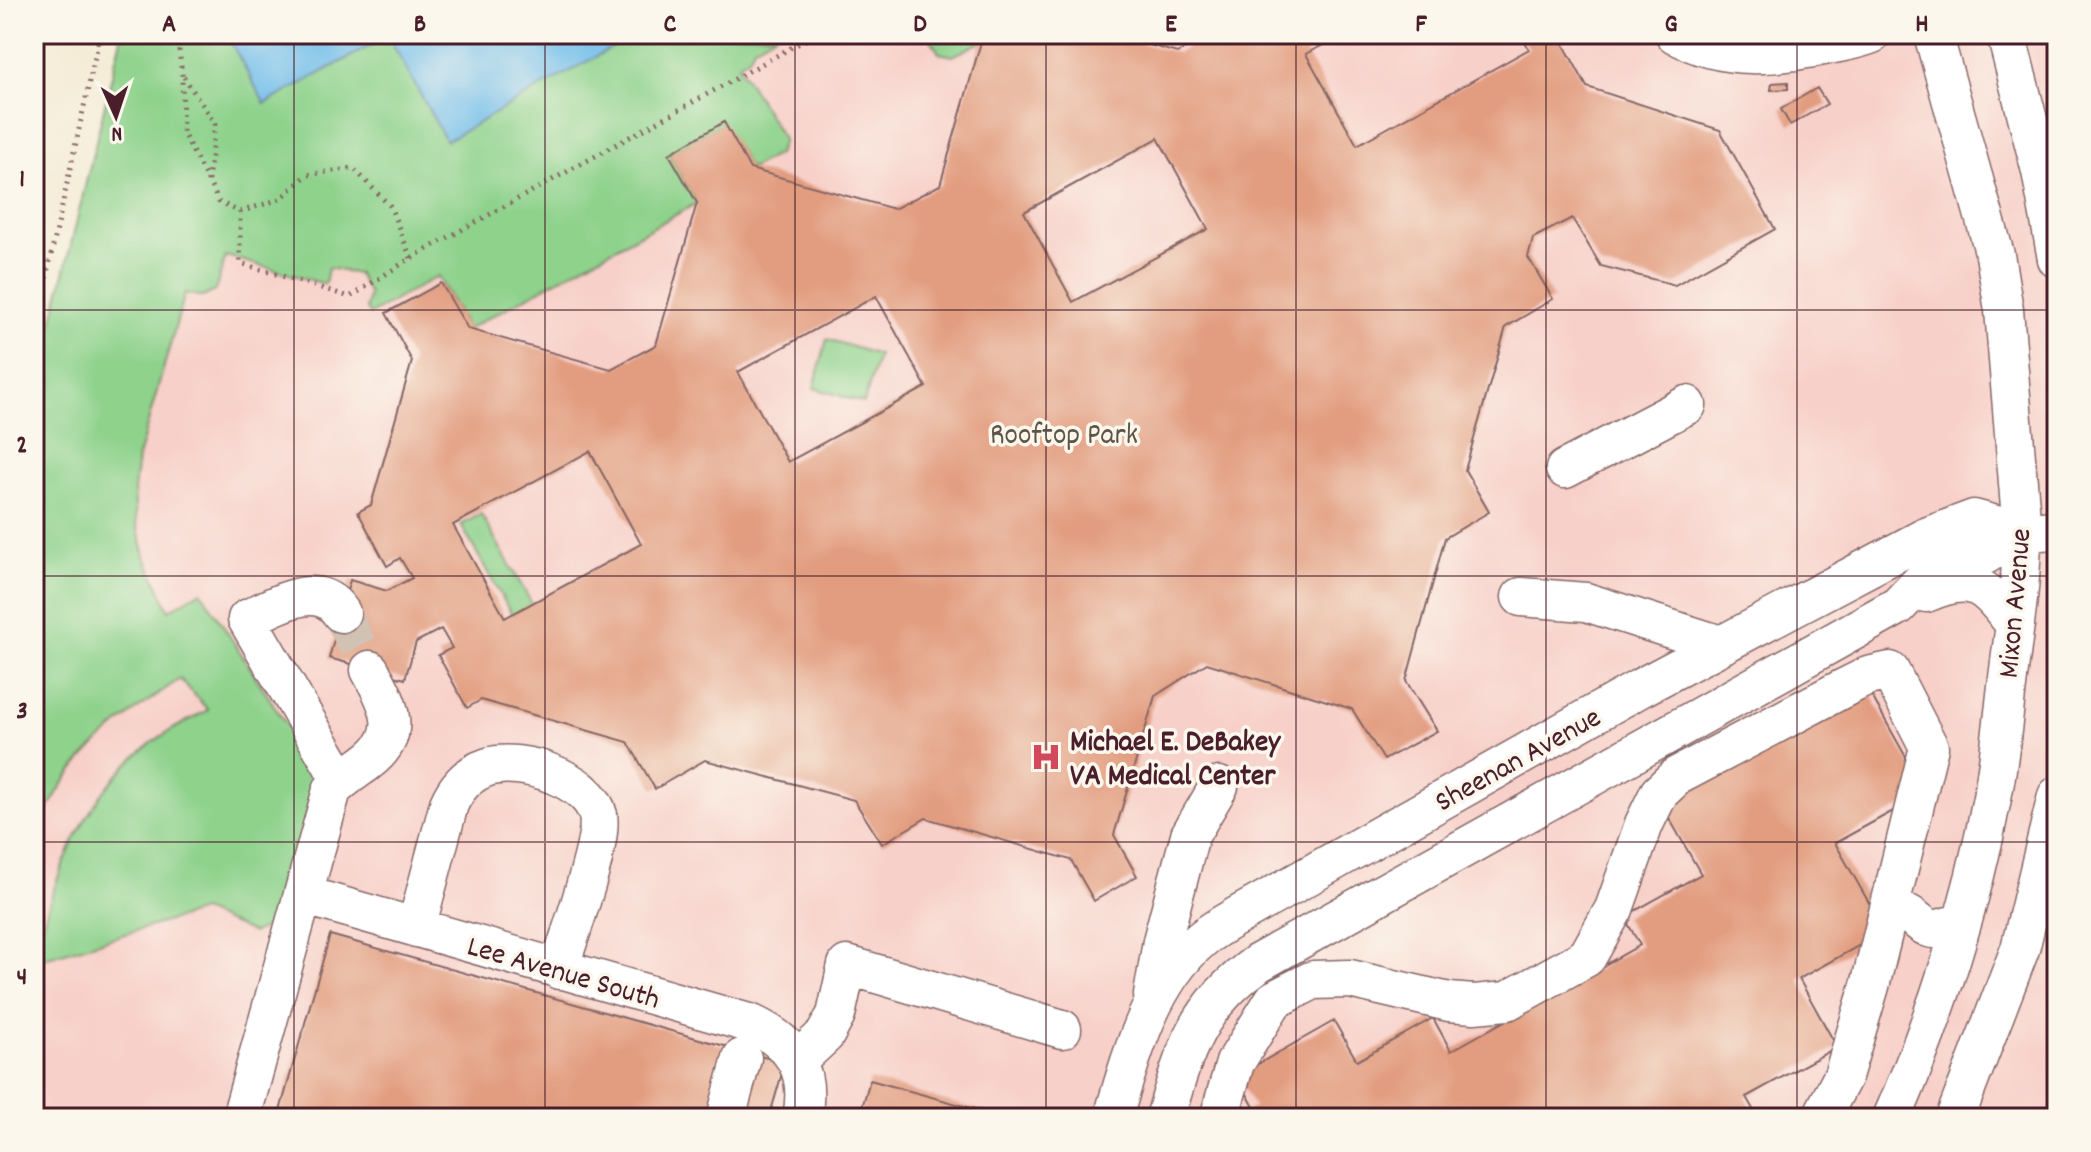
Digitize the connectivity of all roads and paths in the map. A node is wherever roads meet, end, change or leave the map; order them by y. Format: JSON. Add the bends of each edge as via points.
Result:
{"nodes":[{"id":1,"x":100,"y":34,"type":"edge"},
{"id":2,"x":177,"y":34,"type":"edge"},
{"id":3,"x":816,"y":34,"type":"edge"},
{"id":4,"x":1675,"y":34,"type":"edge"},
{"id":5,"x":1872,"y":34,"type":"edge"},
{"id":6,"x":1933,"y":34,"type":"edge"},
{"id":7,"x":2006,"y":34,"type":"edge"},
{"id":8,"x":182,"y":74,"type":"junction"},
{"id":9,"x":208,"y":183,"type":"junction"},
{"id":10,"x":240,"y":212,"type":"junction"},
{"id":11,"x":411,"y":258,"type":"junction"},
{"id":12,"x":2057,"y":259,"type":"edge"},
{"id":13,"x":34,"y":333,"type":"edge"},
{"id":14,"x":1687,"y":405,"type":"dead end"},
{"id":15,"x":1565,"y":469,"type":"dead end"},
{"id":16,"x":2039,"y":531,"type":"edge"},
{"id":17,"x":1521,"y":597,"type":"dead end"},
{"id":18,"x":1898,"y":606,"type":"junction"},
{"id":19,"x":341,"y":613,"type":"tunnel mouth"},
{"id":20,"x":2015,"y":625,"type":"junction"},
{"id":21,"x":1721,"y":645,"type":"junction"},
{"id":22,"x":1820,"y":648,"type":"junction"},
{"id":23,"x":370,"y":670,"type":"tunnel mouth"},
{"id":24,"x":1842,"y":689,"type":"junction"},
{"id":25,"x":341,"y":780,"type":"junction"},
{"id":26,"x":1219,"y":786,"type":"dead end"},
{"id":27,"x":2057,"y":796,"type":"edge"},
{"id":28,"x":303,"y":895,"type":"junction"},
{"id":29,"x":1900,"y":913,"type":"junction"},
{"id":30,"x":1954,"y":927,"type":"junction"},
{"id":31,"x":416,"y":928,"type":"junction"},
{"id":32,"x":559,"y":970,"type":"junction"},
{"id":33,"x":1151,"y":1010,"type":"junction"},
{"id":34,"x":1062,"y":1029,"type":"dead end"},
{"id":35,"x":742,"y":1058,"type":"dead end"},
{"id":36,"x":800,"y":1068,"type":"junction"},
{"id":37,"x":241,"y":1118,"type":"edge"},
{"id":38,"x":726,"y":1118,"type":"edge"},
{"id":39,"x":802,"y":1118,"type":"edge"},
{"id":40,"x":1113,"y":1118,"type":"edge"},
{"id":41,"x":1165,"y":1118,"type":"edge"},
{"id":42,"x":1219,"y":1118,"type":"edge"},
{"id":43,"x":1821,"y":1118,"type":"edge"},
{"id":44,"x":1892,"y":1118,"type":"edge"},
{"id":45,"x":1955,"y":1118,"type":"edge"}],
"edges":[{"from":1,"to":13,"type":"path"},
{"from":2,"to":8,"type":"path"},
{"from":3,"to":11,"type":"path"},
{"from":4,"to":5,"type":"street","via":[[1727,52],[1759,56]]},
{"from":6,"to":16,"type":"street","name":"Mixon Avenue","via":[[1995,255]]},
{"from":7,"to":12,"type":"street"},
{"from":8,"to":9,"type":"path","via":[[183,133]]},
{"from":8,"to":9,"type":"path","via":[[215,124]]},
{"from":9,"to":10,"type":"path","via":[[219,202]]},
{"from":10,"to":11,"type":"path","via":[[280,199],[307,175],[353,168],[390,206]]},
{"from":10,"to":11,"type":"path","via":[[240,263],[350,297]]},
{"from":14,"to":15,"type":"street"},
{"from":16,"to":18,"type":"street","name":"Sheenan Avenue","via":[[1939,572]]},
{"from":16,"to":20,"type":"street","name":"Mixon Avenue","via":[[2022,569]]},
{"from":16,"to":21,"type":"street","name":"Sheenan Avenue","via":[[1974,519],[1926,537]]},
{"from":17,"to":21,"type":"street","via":[[1586,602]]},
{"from":18,"to":20,"type":"street","via":[[1961,581],[1989,594]]},
{"from":18,"to":22,"type":"street","name":"Sheenan Avenue"},
{"from":19,"to":25,"type":"street","via":[[328,601],[306,596],[247,619]]},
{"from":20,"to":30,"type":"street","name":"Mixon Avenue","via":[[1984,840]]},
{"from":21,"to":33,"type":"street","name":"Sheenan Avenue","via":[[1203,938]]},
{"from":22,"to":24,"type":"street"},
{"from":22,"to":41,"type":"street","name":"Sheenan Avenue","via":[[1258,963],[1224,991],[1196,1029]]},
{"from":23,"to":25,"type":"street","via":[[390,709],[390,731],[380,751]]},
{"from":24,"to":29,"type":"street","via":[[1890,671],[1929,747]]},
{"from":24,"to":42,"type":"street","via":[[1677,776],[1659,793],[1614,909],[1587,957],[1507,1001],[1449,1002],[1350,979],[1313,980],[1274,1000],[1235,1063]]},
{"from":25,"to":28,"type":"street","via":[[323,815]]},
{"from":26,"to":33,"type":"street","via":[[1190,835],[1162,941]]},
{"from":27,"to":45,"type":"street","via":[[2020,949]]},
{"from":28,"to":31,"type":"street","name":"Lee Avenue South"},
{"from":28,"to":37,"type":"street"},
{"from":29,"to":30,"type":"street","via":[[1921,911]]},
{"from":29,"to":43,"type":"street","via":[[1870,986],[1843,1076]]},
{"from":30,"to":44,"type":"street","name":"Mixon Avenue","via":[[1916,1062]]},
{"from":31,"to":32,"type":"street","name":"Lee Avenue South"},
{"from":31,"to":32,"type":"street","via":[[455,792],[485,768],[532,768],[586,794],[599,824]]},
{"from":32,"to":36,"type":"street","name":"Lee Avenue South","via":[[752,1024],[786,1044]]},
{"from":33,"to":40,"type":"street","name":"Sheenan Avenue"},
{"from":34,"to":36,"type":"street","via":[[847,965],[836,1015]]},
{"from":35,"to":38,"type":"street"},
{"from":36,"to":39,"type":"street"}]}
